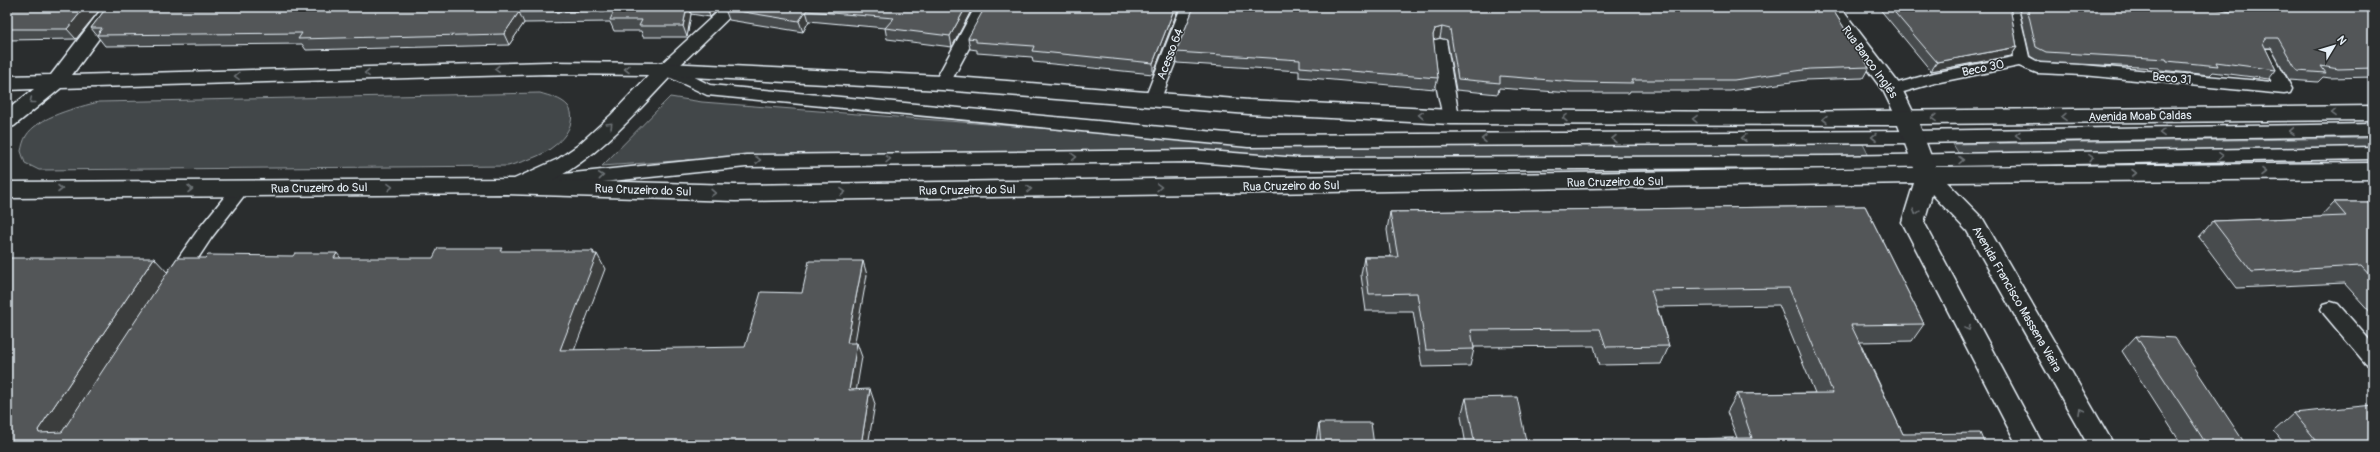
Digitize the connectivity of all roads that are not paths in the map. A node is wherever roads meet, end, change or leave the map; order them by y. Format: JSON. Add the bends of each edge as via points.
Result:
{"nodes":[{"id":1,"x":113,"y":7,"type":"edge"},
{"id":2,"x":732,"y":7,"type":"edge"},
{"id":3,"x":983,"y":7,"type":"edge"},
{"id":4,"x":1189,"y":7,"type":"edge"},
{"id":5,"x":1830,"y":7,"type":"edge"},
{"id":6,"x":2008,"y":7,"type":"edge"},
{"id":7,"x":2192,"y":7,"type":"edge"},
{"id":8,"x":2228,"y":7,"type":"edge"},
{"id":9,"x":1440,"y":44,"type":"dead end"},
{"id":10,"x":2265,"y":53,"type":"edge"},
{"id":11,"x":2021,"y":60,"type":"junction"},
{"id":12,"x":666,"y":69,"type":"junction"},
{"id":13,"x":57,"y":81,"type":"junction"},
{"id":14,"x":7,"y":83,"type":"edge"},
{"id":15,"x":942,"y":83,"type":"junction"},
{"id":16,"x":7,"y":87,"type":"edge"},
{"id":17,"x":1893,"y":90,"type":"junction"},
{"id":18,"x":1152,"y":101,"type":"junction"},
{"id":19,"x":2373,"y":113,"type":"edge"},
{"id":20,"x":1450,"y":117,"type":"junction"},
{"id":21,"x":7,"y":121,"type":"edge"},
{"id":22,"x":1910,"y":128,"type":"junction"},
{"id":23,"x":2373,"y":130,"type":"edge"},
{"id":24,"x":2373,"y":153,"type":"edge"},
{"id":25,"x":1924,"y":168,"type":"junction"},
{"id":26,"x":2373,"y":171,"type":"edge"},
{"id":27,"x":506,"y":186,"type":"junction"},
{"id":28,"x":10,"y":188,"type":"edge"},
{"id":29,"x":240,"y":189,"type":"junction"},
{"id":30,"x":164,"y":294,"type":"edge"},
{"id":31,"x":2331,"y":309,"type":"dead end"},
{"id":32,"x":2373,"y":358,"type":"edge"},
{"id":33,"x":2030,"y":445,"type":"edge"},
{"id":34,"x":2101,"y":445,"type":"edge"}],
"edges":[{"from":1,"to":13,"type":"main road"},
{"from":2,"to":12,"type":"lane"},
{"from":3,"to":15,"type":"lane"},
{"from":4,"to":18,"type":"lane","name":"Acesso 64"},
{"from":5,"to":17,"type":"main road","name":"Rua Banco Inglês"},
{"from":6,"to":11,"type":"lane","name":"Beco 30","via":[[2014,15]]},
{"from":7,"to":8,"type":"lane","via":[[2224,15]]},
{"from":9,"to":20,"type":"lane"},
{"from":10,"to":11,"type":"lane","name":"Beco 31","via":[[2284,88],[2038,68]]},
{"from":11,"to":17,"type":"lane","name":"Beco 30","via":[[1934,78]]},
{"from":12,"to":13,"type":"main road","one_way":true,"via":[[548,68]]},
{"from":12,"to":15,"type":"main road"},
{"from":22,"to":12,"type":"lane","one_way":true,"via":[[1248,141],[707,90]]},
{"from":27,"to":12,"type":"main road","one_way":true,"via":[[534,179],[562,167],[586,150]]},
{"from":13,"to":14,"type":"main road"},
{"from":13,"to":16,"type":"lane"},
{"from":13,"to":21,"type":"main road","one_way":true},
{"from":15,"to":18,"type":"main road"},
{"from":17,"to":22,"type":"main road","name":"Rua Banco Inglês"},
{"from":20,"to":18,"type":"main road","one_way":true},
{"from":19,"to":22,"type":"main road","name":"Avenida Moab Caldas","one_way":true},
{"from":22,"to":20,"type":"main road","one_way":true},
{"from":23,"to":22,"type":"lane","one_way":true},
{"from":22,"to":25,"type":"main road","name":"Rua Banco Inglês"},
{"from":25,"to":24,"type":"lane","one_way":true},
{"from":25,"to":26,"type":"main road","one_way":true},
{"from":27,"to":25,"type":"main road","name":"Rua Cruzeiro do Sul","one_way":true,"via":[[735,193],[1823,179]]},
{"from":27,"to":25,"type":"lane","one_way":true,"via":[[746,161],[1195,156],[1299,164]]},
{"from":25,"to":33,"type":"main road","one_way":true,"via":[[1913,222]]},
{"from":34,"to":25,"type":"main road","name":"Avenida Francisco Massena Vieira","one_way":true,"via":[[1975,225]]},
{"from":29,"to":27,"type":"main road","name":"Rua Cruzeiro do Sul","one_way":true},
{"from":28,"to":29,"type":"main road","name":"Rua Cruzeiro do Sul","one_way":true},
{"from":29,"to":30,"type":"lane","via":[[206,232]]},
{"from":31,"to":32,"type":"lane"}]}
